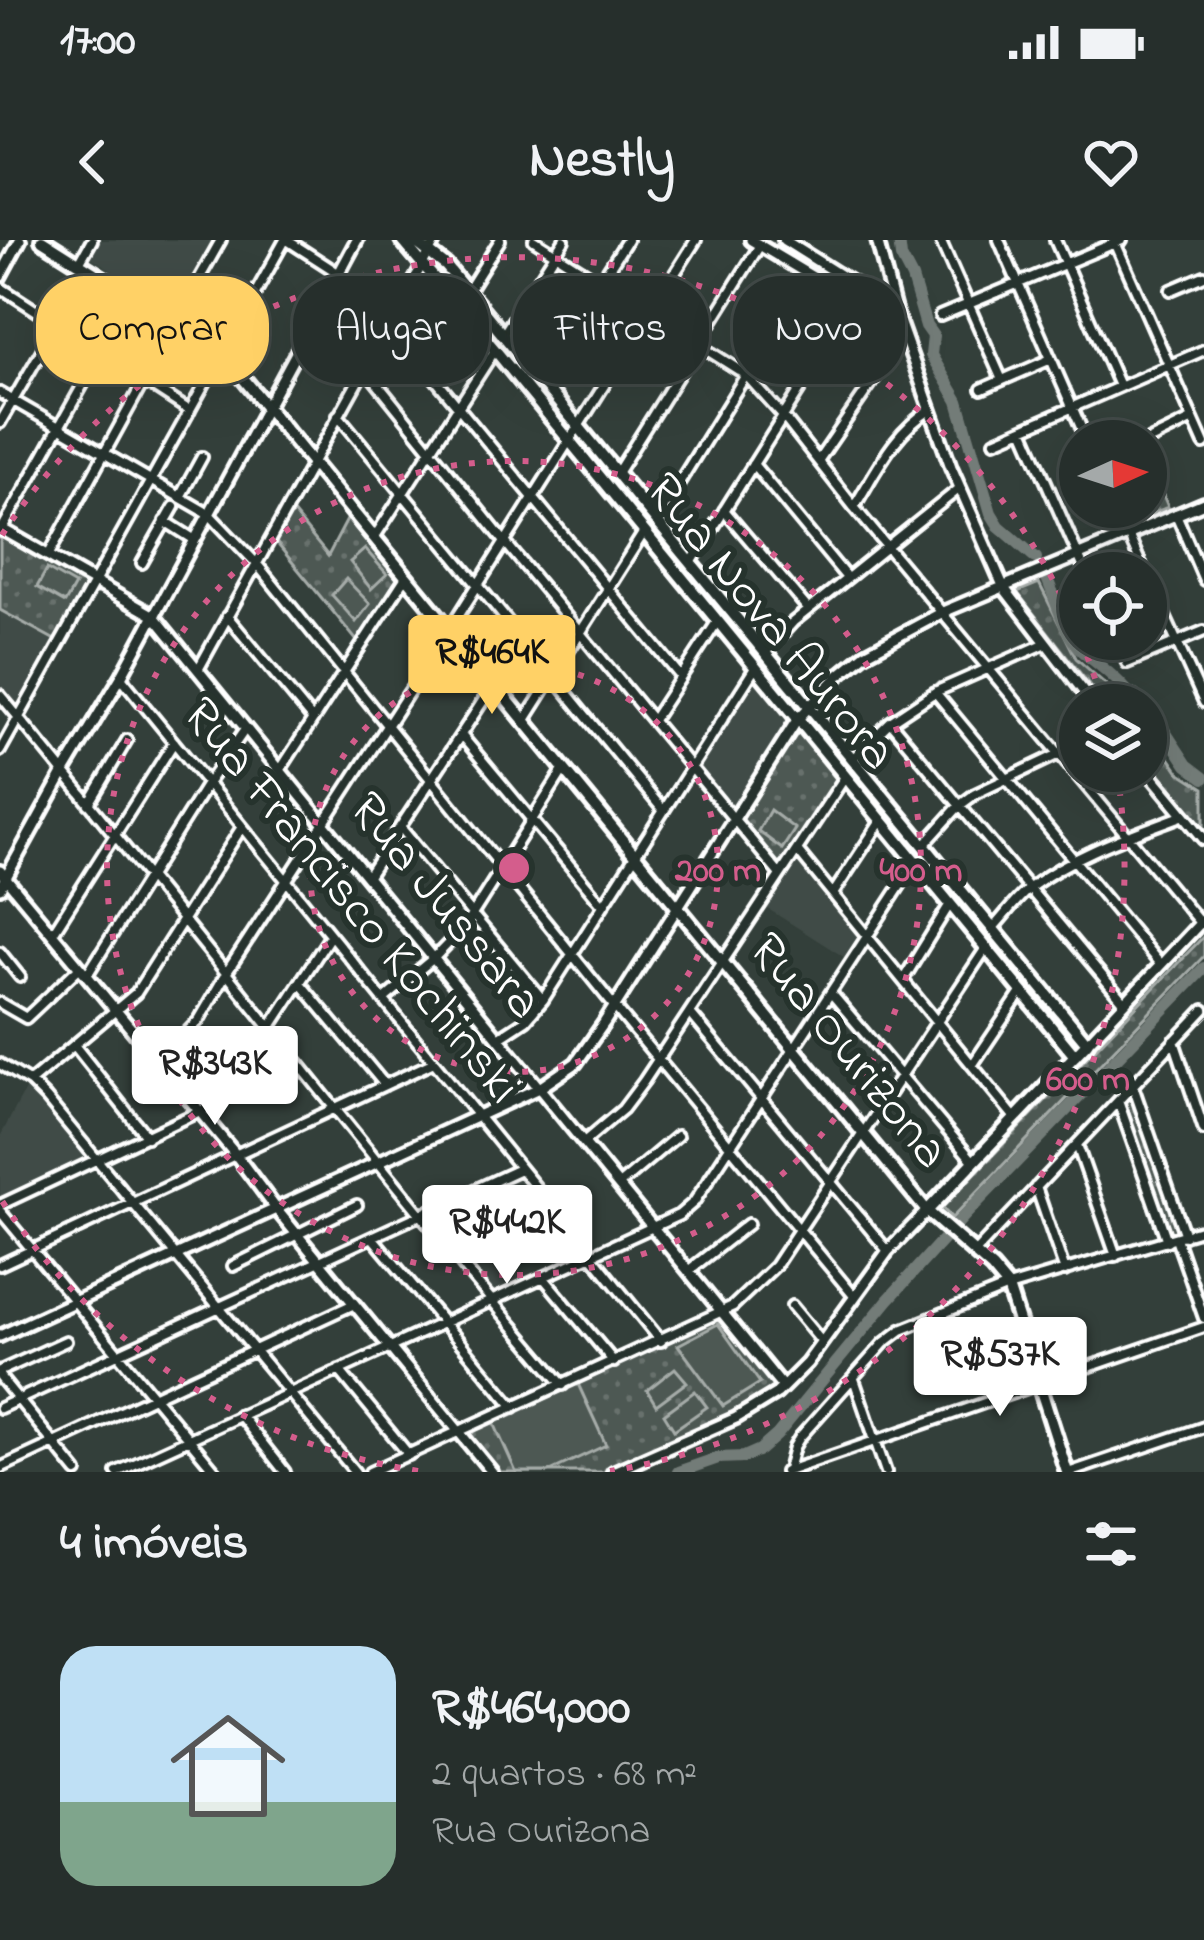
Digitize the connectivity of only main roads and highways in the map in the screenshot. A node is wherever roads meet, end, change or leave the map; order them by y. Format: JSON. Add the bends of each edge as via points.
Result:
{"nodes":[{"id":1,"x":42,"y":240,"type":"edge"},
{"id":2,"x":402,"y":240,"type":"edge"},
{"id":3,"x":413,"y":240,"type":"edge"},
{"id":4,"x":430,"y":251,"type":"edge"},
{"id":5,"x":873,"y":783,"type":"junction"},
{"id":6,"x":862,"y":797,"type":"junction"},
{"id":7,"x":885,"y":797,"type":"junction"},
{"id":8,"x":872,"y":810,"type":"junction"},
{"id":9,"x":1075,"y":1056,"type":"junction"},
{"id":10,"x":926,"y":1205,"type":"junction"},
{"id":11,"x":1069,"y":1472,"type":"edge"}],
"edges":[{"from":1,"to":10,"type":"main road","name":"Rua Ourizona","via":[[220,356],[267,407]]},
{"from":2,"to":4,"type":"main road","name":"Rua Nova Aurora"},
{"from":3,"to":4,"type":"main road","name":"Rua Nova Aurora"},
{"from":4,"to":5,"type":"main road","name":"Rua Nova Aurora"},
{"from":4,"to":6,"type":"main road","name":"Rua Nova Aurora","via":[[495,350]]},
{"from":5,"to":6,"type":"main road"},
{"from":5,"to":7,"type":"main road","name":"Rua Nova Aurora"},
{"from":6,"to":8,"type":"main road","name":"Rua Nova Aurora"},
{"from":7,"to":8,"type":"main road"},
{"from":7,"to":9,"type":"main road","name":"Rua Nova Aurora","via":[[1087,1043]]},
{"from":8,"to":9,"type":"main road","name":"Rua Nova Aurora"},
{"from":9,"to":10,"type":"main road"},
{"from":10,"to":11,"type":"main road","name":"Rua Ourizona","via":[[1008,1287]]}]}
